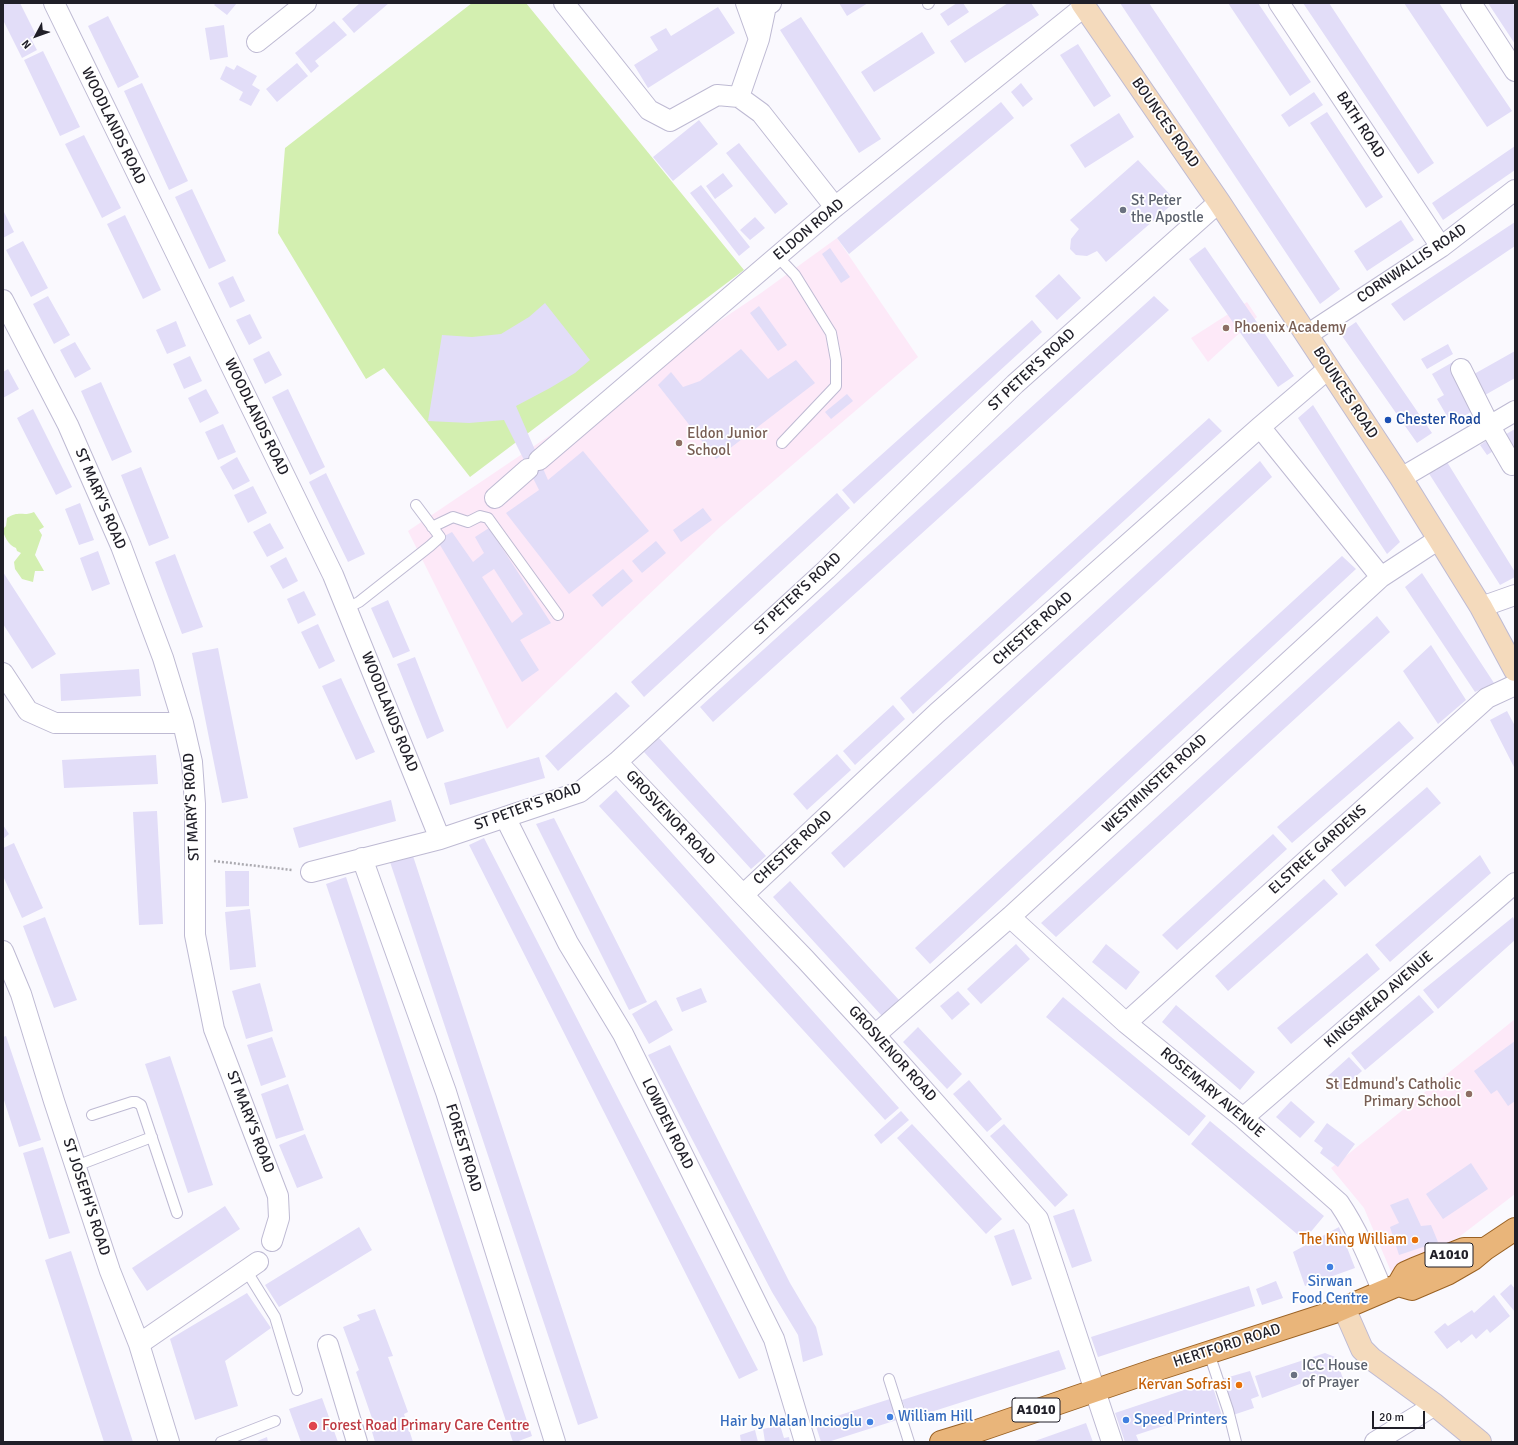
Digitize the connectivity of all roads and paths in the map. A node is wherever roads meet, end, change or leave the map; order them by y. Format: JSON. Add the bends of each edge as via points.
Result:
{"nodes":[{"id":1,"x":54,"y":3,"type":"edge"},
{"id":2,"x":306,"y":3,"type":"edge"},
{"id":3,"x":564,"y":3,"type":"edge"},
{"id":4,"x":746,"y":3,"type":"edge"},
{"id":5,"x":771,"y":3,"type":"edge"},
{"id":6,"x":1279,"y":3,"type":"edge"},
{"id":7,"x":1471,"y":3,"type":"edge"},
{"id":8,"x":1084,"y":5,"type":"edge"},
{"id":9,"x":759,"y":39,"type":"junction"},
{"id":10,"x":258,"y":42,"type":"dead end"},
{"id":11,"x":1515,"y":70,"type":"edge"},
{"id":12,"x":739,"y":96,"type":"junction"},
{"id":13,"x":1515,"y":190,"type":"edge"},
{"id":14,"x":1219,"y":202,"type":"junction"},
{"id":15,"x":835,"y":207,"type":"junction"},
{"id":16,"x":1441,"y":247,"type":"junction"},
{"id":17,"x":778,"y":256,"type":"junction"},
{"id":18,"x":3,"y":300,"type":"edge"},
{"id":19,"x":1307,"y":335,"type":"junction"},
{"id":20,"x":1328,"y":369,"type":"junction"},
{"id":21,"x":1462,"y":370,"type":"dead end"},
{"id":22,"x":1515,"y":411,"type":"edge"},
{"id":23,"x":1490,"y":426,"type":"junction"},
{"id":24,"x":1260,"y":427,"type":"junction"},
{"id":25,"x":782,"y":443,"type":"dead end"},
{"id":26,"x":1512,"y":465,"type":"dead end"},
{"id":27,"x":1401,"y":478,"type":"junction"},
{"id":28,"x":494,"y":498,"type":"dead end"},
{"id":29,"x":416,"y":505,"type":"dead end"},
{"id":30,"x":432,"y":527,"type":"junction"},
{"id":31,"x":1439,"y":539,"type":"junction"},
{"id":32,"x":1381,"y":577,"type":"junction"},
{"id":33,"x":1515,"y":595,"type":"edge"},
{"id":34,"x":1481,"y":606,"type":"junction"},
{"id":35,"x":347,"y":608,"type":"junction"},
{"id":36,"x":558,"y":615,"type":"dead end"},
{"id":37,"x":1515,"y":670,"type":"edge"},
{"id":38,"x":3,"y":673,"type":"edge"},
{"id":39,"x":1515,"y":685,"type":"edge"},
{"id":40,"x":183,"y":724,"type":"junction"},
{"id":41,"x":617,"y":762,"type":"junction"},
{"id":42,"x":505,"y":817,"type":"junction"},
{"id":43,"x":440,"y":839,"type":"junction"},
{"id":44,"x":362,"y":858,"type":"junction"},
{"id":45,"x":196,"y":859,"type":"junction"},
{"id":46,"x":311,"y":872,"type":"joint"},
{"id":47,"x":1515,"y":883,"type":"edge"},
{"id":48,"x":743,"y":895,"type":"junction"},
{"id":49,"x":1010,"y":917,"type":"junction"},
{"id":50,"x":3,"y":951,"type":"edge"},
{"id":51,"x":1126,"y":1022,"type":"junction"},
{"id":52,"x":875,"y":1035,"type":"junction"},
{"id":53,"x":92,"y":1115,"type":"dead end"},
{"id":54,"x":1243,"y":1118,"type":"junction"},
{"id":55,"x":152,"y":1137,"type":"junction"},
{"id":56,"x":76,"y":1166,"type":"junction"},
{"id":57,"x":177,"y":1213,"type":"dead end"},
{"id":58,"x":1515,"y":1229,"type":"edge"},
{"id":59,"x":272,"y":1241,"type":"dead end"},
{"id":60,"x":252,"y":1266,"type":"joint"},
{"id":61,"x":1390,"y":1289,"type":"junction"},
{"id":62,"x":1344,"y":1308,"type":"junction"},
{"id":63,"x":139,"y":1344,"type":"junction"},
{"id":64,"x":328,"y":1345,"type":"dead end"},
{"id":65,"x":1209,"y":1353,"type":"junction"},
{"id":66,"x":889,"y":1379,"type":"dead end"},
{"id":67,"x":297,"y":1390,"type":"dead end"},
{"id":68,"x":1095,"y":1391,"type":"junction"},
{"id":69,"x":1435,"y":1405,"type":"junction"},
{"id":70,"x":275,"y":1421,"type":"dead end"},
{"id":71,"x":169,"y":1442,"type":"edge"},
{"id":72,"x":221,"y":1442,"type":"edge"},
{"id":73,"x":357,"y":1442,"type":"edge"},
{"id":74,"x":556,"y":1442,"type":"edge"},
{"id":75,"x":805,"y":1442,"type":"edge"},
{"id":76,"x":909,"y":1442,"type":"edge"},
{"id":77,"x":941,"y":1442,"type":"edge"},
{"id":78,"x":1112,"y":1442,"type":"edge"},
{"id":79,"x":1236,"y":1442,"type":"edge"},
{"id":80,"x":1375,"y":1442,"type":"edge"},
{"id":81,"x":1480,"y":1442,"type":"edge"}],
"edges":[{"from":1,"to":35,"type":"street","name":"WOODLANDS ROAD"},
{"from":2,"to":10,"type":"street"},
{"from":3,"to":12,"type":"street","via":[[649,110],[670,121],[717,95]]},
{"from":4,"to":9,"type":"street"},
{"from":5,"to":9,"type":"street","via":[[766,6]]},
{"from":6,"to":16,"type":"street","name":"BATH ROAD"},
{"from":7,"to":11,"type":"street"},
{"from":8,"to":14,"type":"street","name":"BOUNCES ROAD"},
{"from":8,"to":15,"type":"street","name":"ELDON ROAD"},
{"from":9,"to":12,"type":"street"},
{"from":12,"to":15,"type":"street","via":[[761,113]]},
{"from":13,"to":16,"type":"street","name":"CORNWALLIS ROAD"},
{"from":14,"to":19,"type":"street","name":"BOUNCES ROAD"},
{"from":14,"to":41,"type":"street","name":"ST PETER'S ROAD","via":[[1015,384],[826,570]]},
{"from":15,"to":17,"type":"street","name":"ELDON ROAD"},
{"from":16,"to":19,"type":"street","name":"CORNWALLIS ROAD"},
{"from":17,"to":25,"type":"lane","via":[[795,275],[832,333],[836,360],[836,386]]},
{"from":17,"to":28,"type":"street","name":"ELDON ROAD"},
{"from":18,"to":40,"type":"street","name":"ST MARY'S ROAD","via":[[68,425],[121,546]]},
{"from":19,"to":20,"type":"street","name":"BOUNCES ROAD"},
{"from":20,"to":24,"type":"street","name":"CHESTER ROAD"},
{"from":20,"to":27,"type":"street","name":"BOUNCES ROAD"},
{"from":21,"to":23,"type":"street"},
{"from":22,"to":23,"type":"street"},
{"from":23,"to":26,"type":"street"},
{"from":23,"to":27,"type":"street"},
{"from":24,"to":32,"type":"street"},
{"from":24,"to":48,"type":"street","name":"CHESTER ROAD","via":[[938,713]]},
{"from":27,"to":31,"type":"street","name":"BOUNCES ROAD"},
{"from":29,"to":30,"type":"lane"},
{"from":30,"to":35,"type":"lane","via":[[440,537],[359,602]]},
{"from":30,"to":36,"type":"lane","via":[[453,517],[468,522],[480,516],[488,518]]},
{"from":31,"to":32,"type":"street","name":"WESTMINSTER ROAD"},
{"from":31,"to":34,"type":"street","name":"BOUNCES ROAD"},
{"from":32,"to":49,"type":"street","name":"WESTMINSTER ROAD"},
{"from":33,"to":34,"type":"street"},
{"from":34,"to":37,"type":"street","name":"BOUNCES ROAD"},
{"from":35,"to":43,"type":"street","name":"WOODLANDS ROAD"},
{"from":38,"to":40,"type":"street","via":[[28,711],[55,723]]},
{"from":39,"to":51,"type":"street","name":"ELSTREE GARDENS","via":[[1486,698]]},
{"from":40,"to":45,"type":"street","name":"ST MARY'S ROAD","via":[[192,762]]},
{"from":41,"to":42,"type":"street","name":"ST PETER'S ROAD","via":[[580,792]]},
{"from":41,"to":48,"type":"street","name":"GROSVENOR ROAD"},
{"from":42,"to":43,"type":"street","name":"ST PETER'S ROAD"},
{"from":42,"to":75,"type":"street","name":"LOWDEN ROAD","via":[[568,943],[623,1034],[774,1339]]},
{"from":43,"to":44,"type":"street","name":"ST PETER'S ROAD"},
{"from":44,"to":46,"type":"street","name":"ST PETER'S ROAD"},
{"from":44,"to":74,"type":"street","name":"FOREST ROAD","via":[[446,1092]]},
{"from":45,"to":46,"type":"path"},
{"from":45,"to":59,"type":"street","name":"ST MARY'S ROAD","via":[[196,943],[214,1029],[278,1196],[279,1218]]},
{"from":47,"to":54,"type":"street","name":"KINGSMEAD AVENUE"},
{"from":48,"to":52,"type":"street","name":"GROSVENOR ROAD"},
{"from":49,"to":51,"type":"street","name":"ROSEMARY AVENUE"},
{"from":49,"to":52,"type":"street","name":"WESTMINSTER ROAD"},
{"from":50,"to":56,"type":"street","name":"ST JOSEPH'S ROAD","via":[[21,994]]},
{"from":51,"to":54,"type":"street","name":"ROSEMARY AVENUE"},
{"from":52,"to":68,"type":"street","name":"GROSVENOR ROAD","via":[[1038,1219]]},
{"from":53,"to":55,"type":"lane","via":[[136,1102],[141,1105]]},
{"from":54,"to":61,"type":"street","name":"ROSEMARY AVENUE","via":[[1339,1203]]},
{"from":55,"to":56,"type":"lane"},
{"from":55,"to":57,"type":"lane"},
{"from":56,"to":63,"type":"street","name":"ST JOSEPH'S ROAD","via":[[110,1271]]},
{"from":58,"to":61,"type":"main road","name":"HERTFORD ROAD","number":"A1010","via":[[1485,1248],[1464,1249],[1414,1269],[1406,1273]]},
{"from":60,"to":63,"type":"street"},
{"from":60,"to":67,"type":"lane","via":[[275,1317]]},
{"from":61,"to":62,"type":"main road","name":"HERTFORD ROAD","number":"A1010"},
{"from":62,"to":65,"type":"main road","name":"HERTFORD ROAD","number":"A1010"},
{"from":62,"to":69,"type":"street","via":[[1362,1349]]},
{"from":63,"to":71,"type":"street","name":"ST JOSEPH'S ROAD"},
{"from":64,"to":73,"type":"street"},
{"from":65,"to":68,"type":"main road","name":"HERTFORD ROAD","number":"A1010"},
{"from":65,"to":79,"type":"lane"},
{"from":66,"to":76,"type":"lane"},
{"from":68,"to":77,"type":"main road","name":"HERTFORD ROAD","number":"A1010"},
{"from":68,"to":78,"type":"street","name":"GROSVENOR ROAD"},
{"from":69,"to":80,"type":"street"},
{"from":69,"to":81,"type":"street"},
{"from":70,"to":72,"type":"lane"}]}
